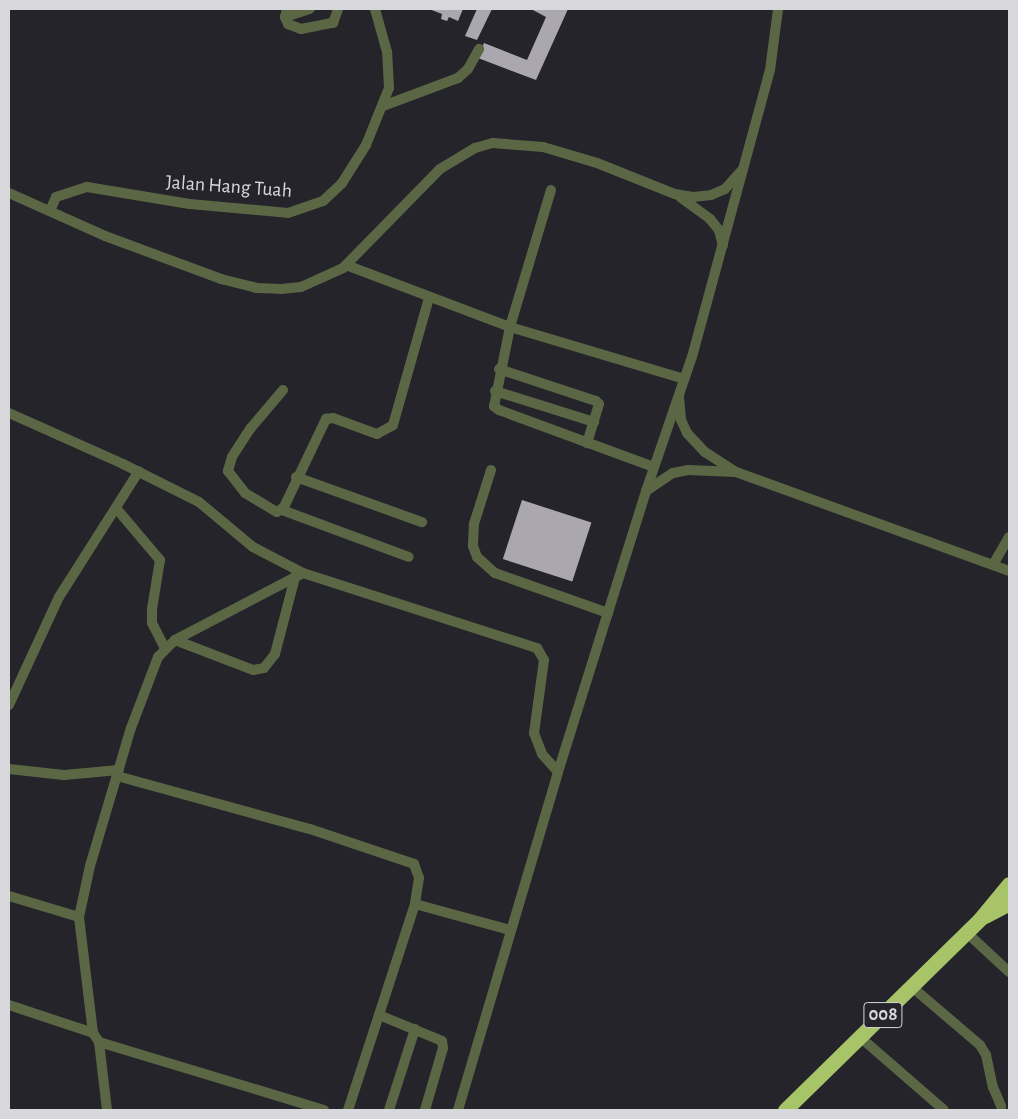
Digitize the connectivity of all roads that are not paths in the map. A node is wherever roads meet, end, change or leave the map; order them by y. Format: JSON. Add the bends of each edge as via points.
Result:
{"nodes":[{"id":1,"x":310,"y":9,"type":"edge"},
{"id":2,"x":338,"y":9,"type":"edge"},
{"id":3,"x":375,"y":9,"type":"edge"},
{"id":4,"x":778,"y":9,"type":"edge"},
{"id":5,"x":286,"y":13,"type":"edge"},
{"id":6,"x":480,"y":49,"type":"dead end"},
{"id":7,"x":383,"y":106,"type":"junction"},
{"id":8,"x":746,"y":160,"type":"junction"},
{"id":9,"x":551,"y":190,"type":"dead end"},
{"id":10,"x":9,"y":193,"type":"edge"},
{"id":11,"x":675,"y":194,"type":"junction"},
{"id":12,"x":50,"y":211,"type":"junction"},
{"id":13,"x":721,"y":257,"type":"junction"},
{"id":14,"x":346,"y":265,"type":"junction"},
{"id":15,"x":430,"y":298,"type":"junction"},
{"id":16,"x":510,"y":327,"type":"junction"},
{"id":17,"x":499,"y":369,"type":"junction"},
{"id":18,"x":684,"y":379,"type":"junction"},
{"id":19,"x":283,"y":390,"type":"dead end"},
{"id":20,"x":495,"y":391,"type":"junction"},
{"id":21,"x":678,"y":394,"type":"junction"},
{"id":22,"x":9,"y":413,"type":"edge"},
{"id":23,"x":594,"y":422,"type":"junction"},
{"id":24,"x":587,"y":443,"type":"junction"},
{"id":25,"x":654,"y":467,"type":"junction"},
{"id":26,"x":491,"y":470,"type":"dead end"},
{"id":27,"x":139,"y":471,"type":"junction"},
{"id":28,"x":736,"y":472,"type":"junction"},
{"id":29,"x":296,"y":477,"type":"junction"},
{"id":30,"x":646,"y":491,"type":"junction"},
{"id":31,"x":116,"y":508,"type":"junction"},
{"id":32,"x":282,"y":510,"type":"junction"},
{"id":33,"x":422,"y":522,"type":"dead end"},
{"id":34,"x":1009,"y":537,"type":"edge"},
{"id":35,"x":409,"y":557,"type":"dead end"},
{"id":36,"x":994,"y":564,"type":"junction"},
{"id":37,"x":1008,"y":568,"type":"edge"},
{"id":38,"x":299,"y":575,"type":"junction"},
{"id":39,"x":608,"y":613,"type":"junction"},
{"id":40,"x":175,"y":640,"type":"junction"},
{"id":41,"x":165,"y":648,"type":"junction"},
{"id":42,"x":9,"y":705,"type":"edge"},
{"id":43,"x":9,"y":769,"type":"edge"},
{"id":44,"x":558,"y":772,"type":"junction"},
{"id":45,"x":118,"y":773,"type":"junction"},
{"id":46,"x":1009,"y":884,"type":"edge"},
{"id":47,"x":9,"y":896,"type":"edge"},
{"id":48,"x":1009,"y":903,"type":"edge"},
{"id":49,"x":415,"y":904,"type":"junction"},
{"id":50,"x":79,"y":918,"type":"junction"},
{"id":51,"x":980,"y":919,"type":"junction"},
{"id":52,"x":510,"y":930,"type":"junction"},
{"id":53,"x":966,"y":932,"type":"junction"},
{"id":54,"x":1009,"y":972,"type":"edge"},
{"id":55,"x":912,"y":987,"type":"junction"},
{"id":56,"x":9,"y":1005,"type":"edge"},
{"id":57,"x":379,"y":1015,"type":"junction"},
{"id":58,"x":415,"y":1029,"type":"junction"},
{"id":59,"x":96,"y":1037,"type":"junction"},
{"id":60,"x":860,"y":1037,"type":"junction"},
{"id":61,"x":1002,"y":1106,"type":"dead end"},
{"id":62,"x":107,"y":1110,"type":"edge"},
{"id":63,"x":324,"y":1110,"type":"edge"},
{"id":64,"x":348,"y":1110,"type":"edge"},
{"id":65,"x":392,"y":1110,"type":"edge"},
{"id":66,"x":425,"y":1110,"type":"edge"},
{"id":67,"x":458,"y":1110,"type":"edge"},
{"id":68,"x":785,"y":1110,"type":"edge"},
{"id":69,"x":944,"y":1110,"type":"edge"}],
"edges":[{"from":1,"to":5,"type":"street"},
{"from":2,"to":5,"type":"street","via":[[333,23],[301,30],[293,29]]},
{"from":3,"to":7,"type":"street","name":"Jalan Hang Tuah","via":[[387,52],[389,88]]},
{"from":4,"to":8,"type":"street","via":[[770,70]]},
{"from":6,"to":7,"type":"street","via":[[458,78]]},
{"from":7,"to":12,"type":"street","name":"Jalan Hang Tuah","via":[[366,145],[342,183],[323,201],[305,208],[288,213],[190,204],[87,187],[56,197]]},
{"from":8,"to":11,"type":"street","via":[[737,179],[725,189],[693,197]]},
{"from":8,"to":13,"type":"street"},
{"from":9,"to":16,"type":"street"},
{"from":10,"to":12,"type":"street"},
{"from":11,"to":13,"type":"street","via":[[701,211],[719,230],[723,242]]},
{"from":11,"to":14,"type":"street","via":[[597,163],[543,147],[493,142],[475,148],[440,169]]},
{"from":12,"to":14,"type":"street","via":[[160,256],[256,288],[301,286]]},
{"from":13,"to":18,"type":"street"},
{"from":14,"to":15,"type":"street"},
{"from":15,"to":16,"type":"street"},
{"from":15,"to":29,"type":"street","via":[[393,425],[377,434],[333,418],[326,419]]},
{"from":16,"to":17,"type":"street"},
{"from":16,"to":18,"type":"street"},
{"from":17,"to":20,"type":"street"},
{"from":17,"to":23,"type":"street","via":[[596,400],[599,404]]},
{"from":18,"to":21,"type":"street"},
{"from":19,"to":32,"type":"street","via":[[250,429],[232,457],[228,471],[245,493],[271,510]]},
{"from":20,"to":23,"type":"street"},
{"from":20,"to":24,"type":"street","via":[[493,402],[499,410]]},
{"from":21,"to":25,"type":"street"},
{"from":21,"to":28,"type":"street","via":[[681,420],[687,433],[705,452]]},
{"from":22,"to":27,"type":"street"},
{"from":23,"to":24,"type":"street"},
{"from":24,"to":25,"type":"street"},
{"from":25,"to":30,"type":"street"},
{"from":26,"to":39,"type":"street","via":[[474,524],[473,546],[477,557],[495,573]]},
{"from":27,"to":31,"type":"street"},
{"from":27,"to":38,"type":"street","via":[[200,502],[253,547]]},
{"from":28,"to":30,"type":"street","via":[[688,470],[672,473]]},
{"from":28,"to":36,"type":"street"},
{"from":29,"to":32,"type":"street"},
{"from":29,"to":33,"type":"street"},
{"from":30,"to":39,"type":"street"},
{"from":31,"to":41,"type":"street","via":[[160,560],[152,623]]},
{"from":31,"to":42,"type":"street","via":[[59,597]]},
{"from":32,"to":35,"type":"street"},
{"from":34,"to":36,"type":"street"},
{"from":36,"to":37,"type":"street"},
{"from":38,"to":40,"type":"street"},
{"from":38,"to":40,"type":"street","via":[[275,654],[264,668],[253,670]]},
{"from":38,"to":44,"type":"street","via":[[537,648],[544,660],[534,733],[542,754]]},
{"from":39,"to":44,"type":"street"},
{"from":40,"to":41,"type":"street"},
{"from":41,"to":45,"type":"street","via":[[153,670]]},
{"from":43,"to":45,"type":"street","via":[[64,775]]},
{"from":44,"to":52,"type":"street"},
{"from":45,"to":49,"type":"street","via":[[405,859],[418,871]]},
{"from":45,"to":50,"type":"street","via":[[90,866]]},
{"from":46,"to":51,"type":"highway","number":"008"},
{"from":47,"to":50,"type":"street"},
{"from":48,"to":51,"type":"highway","number":"008"},
{"from":49,"to":52,"type":"street"},
{"from":49,"to":57,"type":"street"},
{"from":50,"to":59,"type":"street"},
{"from":51,"to":53,"type":"highway","number":"008"},
{"from":52,"to":67,"type":"street"},
{"from":53,"to":54,"type":"street"},
{"from":53,"to":55,"type":"highway","number":"008"},
{"from":55,"to":60,"type":"highway","number":"008"},
{"from":55,"to":61,"type":"street","via":[[980,1045]]},
{"from":56,"to":59,"type":"street"},
{"from":57,"to":58,"type":"street"},
{"from":57,"to":64,"type":"street"},
{"from":58,"to":65,"type":"street"},
{"from":58,"to":66,"type":"street","via":[[439,1037],[443,1048]]},
{"from":59,"to":62,"type":"street"},
{"from":59,"to":63,"type":"street"},
{"from":60,"to":68,"type":"highway","number":"008"},
{"from":60,"to":69,"type":"street"}]}
